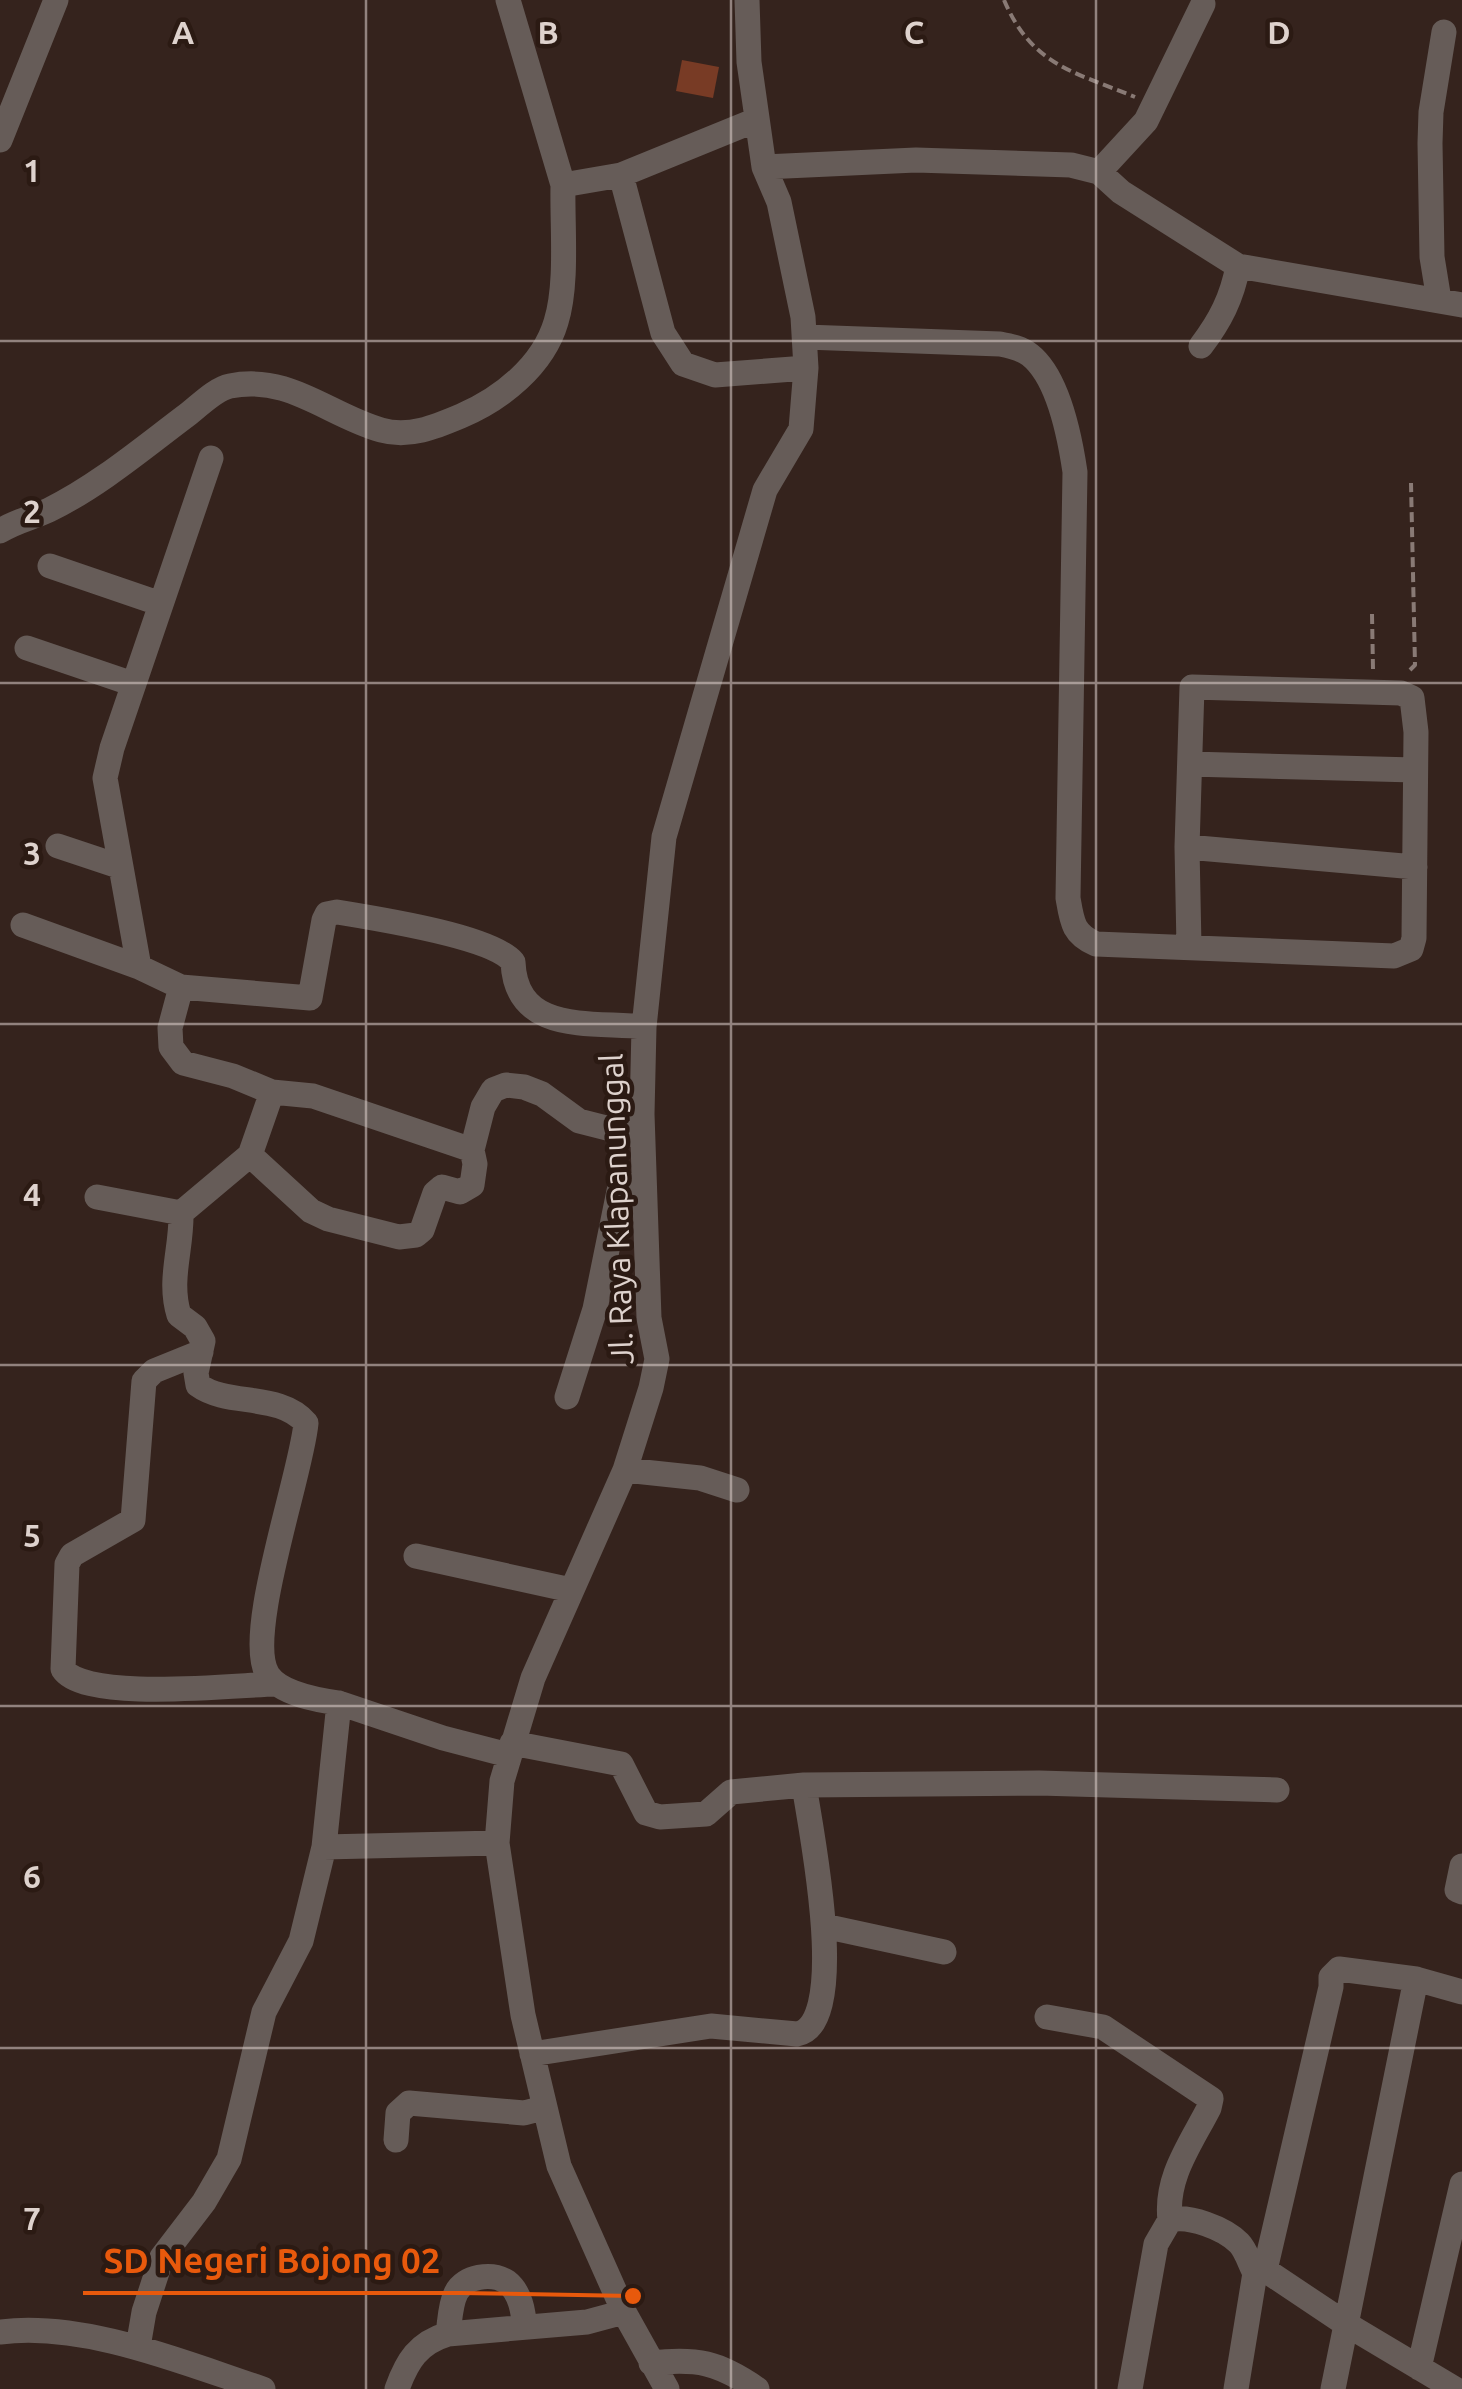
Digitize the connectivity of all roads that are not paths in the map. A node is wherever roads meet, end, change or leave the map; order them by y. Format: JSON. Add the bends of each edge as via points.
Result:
{"nodes":[{"id":1,"x":56,"y":0,"type":"edge"},
{"id":2,"x":508,"y":0,"type":"edge"},
{"id":3,"x":746,"y":0,"type":"edge"},
{"id":4,"x":1203,"y":4,"type":"dead end"},
{"id":5,"x":1444,"y":32,"type":"dead end"},
{"id":6,"x":756,"y":120,"type":"junction"},
{"id":7,"x":0,"y":140,"type":"edge"},
{"id":8,"x":764,"y":167,"type":"junction"},
{"id":9,"x":1099,"y":172,"type":"junction"},
{"id":10,"x":621,"y":176,"type":"junction"},
{"id":11,"x":563,"y":186,"type":"junction"},
{"id":12,"x":1238,"y":266,"type":"junction"},
{"id":13,"x":1450,"y":303,"type":"edge"},
{"id":14,"x":805,"y":337,"type":"junction"},
{"id":15,"x":1201,"y":346,"type":"dead end"},
{"id":16,"x":806,"y":368,"type":"junction"},
{"id":17,"x":211,"y":458,"type":"dead end"},
{"id":18,"x":0,"y":531,"type":"edge"},
{"id":19,"x":50,"y":566,"type":"dead end"},
{"id":20,"x":161,"y":604,"type":"junction"},
{"id":21,"x":27,"y":648,"type":"dead end"},
{"id":22,"x":134,"y":684,"type":"junction"},
{"id":23,"x":1190,"y":764,"type":"junction"},
{"id":24,"x":1415,"y":770,"type":"junction"},
{"id":25,"x":58,"y":846,"type":"dead end"},
{"id":26,"x":1187,"y":847,"type":"junction"},
{"id":27,"x":121,"y":867,"type":"junction"},
{"id":28,"x":1415,"y":867,"type":"junction"},
{"id":29,"x":23,"y":925,"type":"dead end"},
{"id":30,"x":1189,"y":947,"type":"junction"},
{"id":31,"x":139,"y":967,"type":"junction"},
{"id":32,"x":181,"y":987,"type":"junction"},
{"id":33,"x":644,"y":1028,"type":"junction"},
{"id":34,"x":272,"y":1092,"type":"junction"},
{"id":35,"x":642,"y":1137,"type":"junction"},
{"id":36,"x":472,"y":1150,"type":"junction"},
{"id":37,"x":250,"y":1155,"type":"junction"},
{"id":38,"x":644,"y":1195,"type":"junction"},
{"id":39,"x":97,"y":1197,"type":"dead end"},
{"id":40,"x":181,"y":1213,"type":"junction"},
{"id":41,"x":201,"y":1352,"type":"junction"},
{"id":42,"x":567,"y":1397,"type":"dead end"},
{"id":43,"x":625,"y":1470,"type":"junction"},
{"id":44,"x":737,"y":1490,"type":"dead end"},
{"id":45,"x":416,"y":1556,"type":"dead end"},
{"id":46,"x":571,"y":1590,"type":"junction"},
{"id":47,"x":275,"y":1684,"type":"junction"},
{"id":48,"x":339,"y":1703,"type":"junction"},
{"id":49,"x":510,"y":1749,"type":"junction"},
{"id":50,"x":804,"y":1785,"type":"junction"},
{"id":51,"x":1277,"y":1790,"type":"dead end"},
{"id":52,"x":497,"y":1843,"type":"junction"},
{"id":53,"x":324,"y":1847,"type":"junction"},
{"id":54,"x":1462,"y":1866,"type":"edge"},
{"id":55,"x":1462,"y":1892,"type":"edge"},
{"id":56,"x":824,"y":1926,"type":"junction"},
{"id":57,"x":944,"y":1952,"type":"dead end"},
{"id":58,"x":1416,"y":1979,"type":"junction"},
{"id":59,"x":1462,"y":1992,"type":"edge"},
{"id":60,"x":1046,"y":2017,"type":"dead end"},
{"id":61,"x":532,"y":2054,"type":"junction"},
{"id":62,"x":543,"y":2108,"type":"junction"},
{"id":63,"x":396,"y":2140,"type":"dead end"},
{"id":64,"x":1462,"y":2184,"type":"edge"},
{"id":65,"x":1170,"y":2220,"type":"junction"},
{"id":66,"x":1260,"y":2271,"type":"junction"},
{"id":67,"x":624,"y":2312,"type":"junction"},
{"id":68,"x":1346,"y":2324,"type":"junction"},
{"id":69,"x":524,"y":2327,"type":"junction"},
{"id":70,"x":0,"y":2332,"type":"edge"},
{"id":71,"x":448,"y":2334,"type":"junction"},
{"id":72,"x":138,"y":2347,"type":"junction"},
{"id":73,"x":651,"y":2364,"type":"junction"},
{"id":74,"x":1437,"y":2381,"type":"edge"},
{"id":75,"x":263,"y":2389,"type":"edge"},
{"id":76,"x":397,"y":2389,"type":"edge"},
{"id":77,"x":666,"y":2389,"type":"edge"},
{"id":78,"x":756,"y":2389,"type":"edge"},
{"id":79,"x":1130,"y":2389,"type":"edge"},
{"id":80,"x":1236,"y":2389,"type":"edge"},
{"id":81,"x":1333,"y":2389,"type":"edge"}],
"edges":[{"from":1,"to":7,"type":"street"},
{"from":2,"to":11,"type":"street"},
{"from":3,"to":6,"type":"street","name":"Jl. Raya Klapanunggal"},
{"from":4,"to":9,"type":"street","via":[[1146,121]]},
{"from":5,"to":13,"type":"street","via":[[1431,112],[1432,257]]},
{"from":6,"to":8,"type":"street","name":"Jl. Raya Klapanunggal"},
{"from":6,"to":10,"type":"street"},
{"from":8,"to":9,"type":"street","via":[[916,160],[1071,165]]},
{"from":8,"to":14,"type":"street","name":"Jl. Raya Klapanunggal","via":[[779,202]]},
{"from":9,"to":12,"type":"street"},
{"from":10,"to":11,"type":"street"},
{"from":10,"to":16,"type":"street","via":[[663,333],[683,364],[715,375]]},
{"from":11,"to":18,"type":"street","via":[[557,321],[530,366],[502,394],[408,434],[382,430],[276,384],[225,386],[139,452]]},
{"from":12,"to":13,"type":"street"},
{"from":12,"to":15,"type":"street","via":[[1233,293]]},
{"from":14,"to":16,"type":"street","name":"Jl. Raya Klapanunggal"},
{"from":14,"to":30,"type":"street","via":[[1000,344],[1033,357],[1070,432],[1075,472],[1072,919],[1081,937],[1096,944]]},
{"from":16,"to":33,"type":"street","name":"Jl. Raya Klapanunggal","via":[[801,429],[765,490],[664,837]]},
{"from":17,"to":20,"type":"street"},
{"from":19,"to":20,"type":"street"},
{"from":20,"to":22,"type":"street"},
{"from":21,"to":22,"type":"street"},
{"from":22,"to":27,"type":"street","via":[[106,778]]},
{"from":23,"to":24,"type":"street"},
{"from":23,"to":24,"type":"street","via":[[1192,687],[1236,688],[1409,696]]},
{"from":23,"to":26,"type":"street"},
{"from":24,"to":28,"type":"street"},
{"from":25,"to":27,"type":"street"},
{"from":26,"to":28,"type":"street"},
{"from":26,"to":30,"type":"street"},
{"from":27,"to":31,"type":"street"},
{"from":28,"to":30,"type":"street","via":[[1414,938],[1403,954]]},
{"from":29,"to":31,"type":"street"},
{"from":31,"to":32,"type":"street"},
{"from":32,"to":33,"type":"street","via":[[310,998],[324,920],[336,912],[501,951],[513,962],[514,984],[526,999],[563,1023]]},
{"from":32,"to":34,"type":"street","via":[[170,1028],[171,1047],[183,1063]]},
{"from":33,"to":35,"type":"street","name":"Jl. Raya Klapanunggal"},
{"from":34,"to":36,"type":"street","via":[[312,1096]]},
{"from":34,"to":37,"type":"street"},
{"from":35,"to":36,"type":"street","via":[[580,1121],[542,1094],[506,1085],[493,1090],[483,1107]]},
{"from":35,"to":38,"type":"street","name":"Jl. Raya Klapanunggal"},
{"from":36,"to":37,"type":"street","via":[[472,1185],[460,1192],[442,1187],[422,1230],[399,1238],[311,1211]]},
{"from":37,"to":40,"type":"street"},
{"from":38,"to":42,"type":"street","via":[[638,1184],[619,1192],[602,1284]]},
{"from":38,"to":43,"type":"street","name":"Jl. Raya Klapanunggal","via":[[648,1318],[658,1359]]},
{"from":39,"to":40,"type":"street"},
{"from":40,"to":41,"type":"street","via":[[177,1307],[200,1333]]},
{"from":41,"to":47,"type":"street","via":[[196,1373],[202,1388],[265,1402],[306,1423],[263,1634],[263,1664]]},
{"from":41,"to":47,"type":"street","via":[[144,1380],[133,1520],[67,1564],[64,1670],[74,1681],[139,1690]]},
{"from":43,"to":44,"type":"street","via":[[700,1478]]},
{"from":43,"to":46,"type":"street","name":"Jl. Raya Klapanunggal"},
{"from":45,"to":46,"type":"street"},
{"from":46,"to":49,"type":"street","name":"Jl. Raya Klapanunggal"},
{"from":47,"to":48,"type":"street"},
{"from":48,"to":49,"type":"street","via":[[443,1738]]},
{"from":48,"to":53,"type":"street"},
{"from":49,"to":50,"type":"street","via":[[621,1764],[652,1816],[706,1814],[731,1792]]},
{"from":49,"to":52,"type":"street","name":"Jl. Raya Klapanunggal"},
{"from":50,"to":51,"type":"street"},
{"from":50,"to":56,"type":"street"},
{"from":52,"to":53,"type":"street"},
{"from":52,"to":61,"type":"street","name":"Jl. Raya Klapanunggal"},
{"from":53,"to":72,"type":"street","via":[[302,1941],[264,2012],[234,2147],[204,2202],[162,2257]]},
{"from":54,"to":55,"type":"street","via":[[1456,1890]]},
{"from":56,"to":57,"type":"street"},
{"from":56,"to":61,"type":"street","via":[[824,1994],[807,2032],[711,2026]]},
{"from":58,"to":59,"type":"street"},
{"from":58,"to":66,"type":"street","via":[[1339,1968],[1331,1976]]},
{"from":58,"to":68,"type":"street"},
{"from":60,"to":65,"type":"street","via":[[1103,2027],[1210,2098],[1167,2198]]},
{"from":61,"to":62,"type":"street","name":"Jl. Raya Klapanunggal"},
{"from":62,"to":63,"type":"street","via":[[524,2113],[409,2104],[398,2113]]},
{"from":62,"to":67,"type":"street","name":"Jl. Raya Klapanunggal","via":[[567,2186]]},
{"from":64,"to":74,"type":"street"},
{"from":65,"to":66,"type":"street","via":[[1182,2217],[1240,2244]]},
{"from":65,"to":79,"type":"street","via":[[1156,2244]]},
{"from":66,"to":68,"type":"street"},
{"from":66,"to":80,"type":"street"},
{"from":67,"to":69,"type":"street"},
{"from":67,"to":73,"type":"street","name":"Jl. Raya Klapanunggal"},
{"from":68,"to":74,"type":"street"},
{"from":68,"to":81,"type":"street"},
{"from":69,"to":71,"type":"street"},
{"from":69,"to":71,"type":"street","via":[[516,2292],[506,2282],[481,2277],[456,2290]]},
{"from":70,"to":72,"type":"street","via":[[46,2331]]},
{"from":71,"to":76,"type":"street","via":[[421,2346]]},
{"from":72,"to":75,"type":"street"},
{"from":73,"to":77,"type":"street","name":"Jl. Raya Klapanunggal"},
{"from":73,"to":78,"type":"street","via":[[696,2359]]}]}
